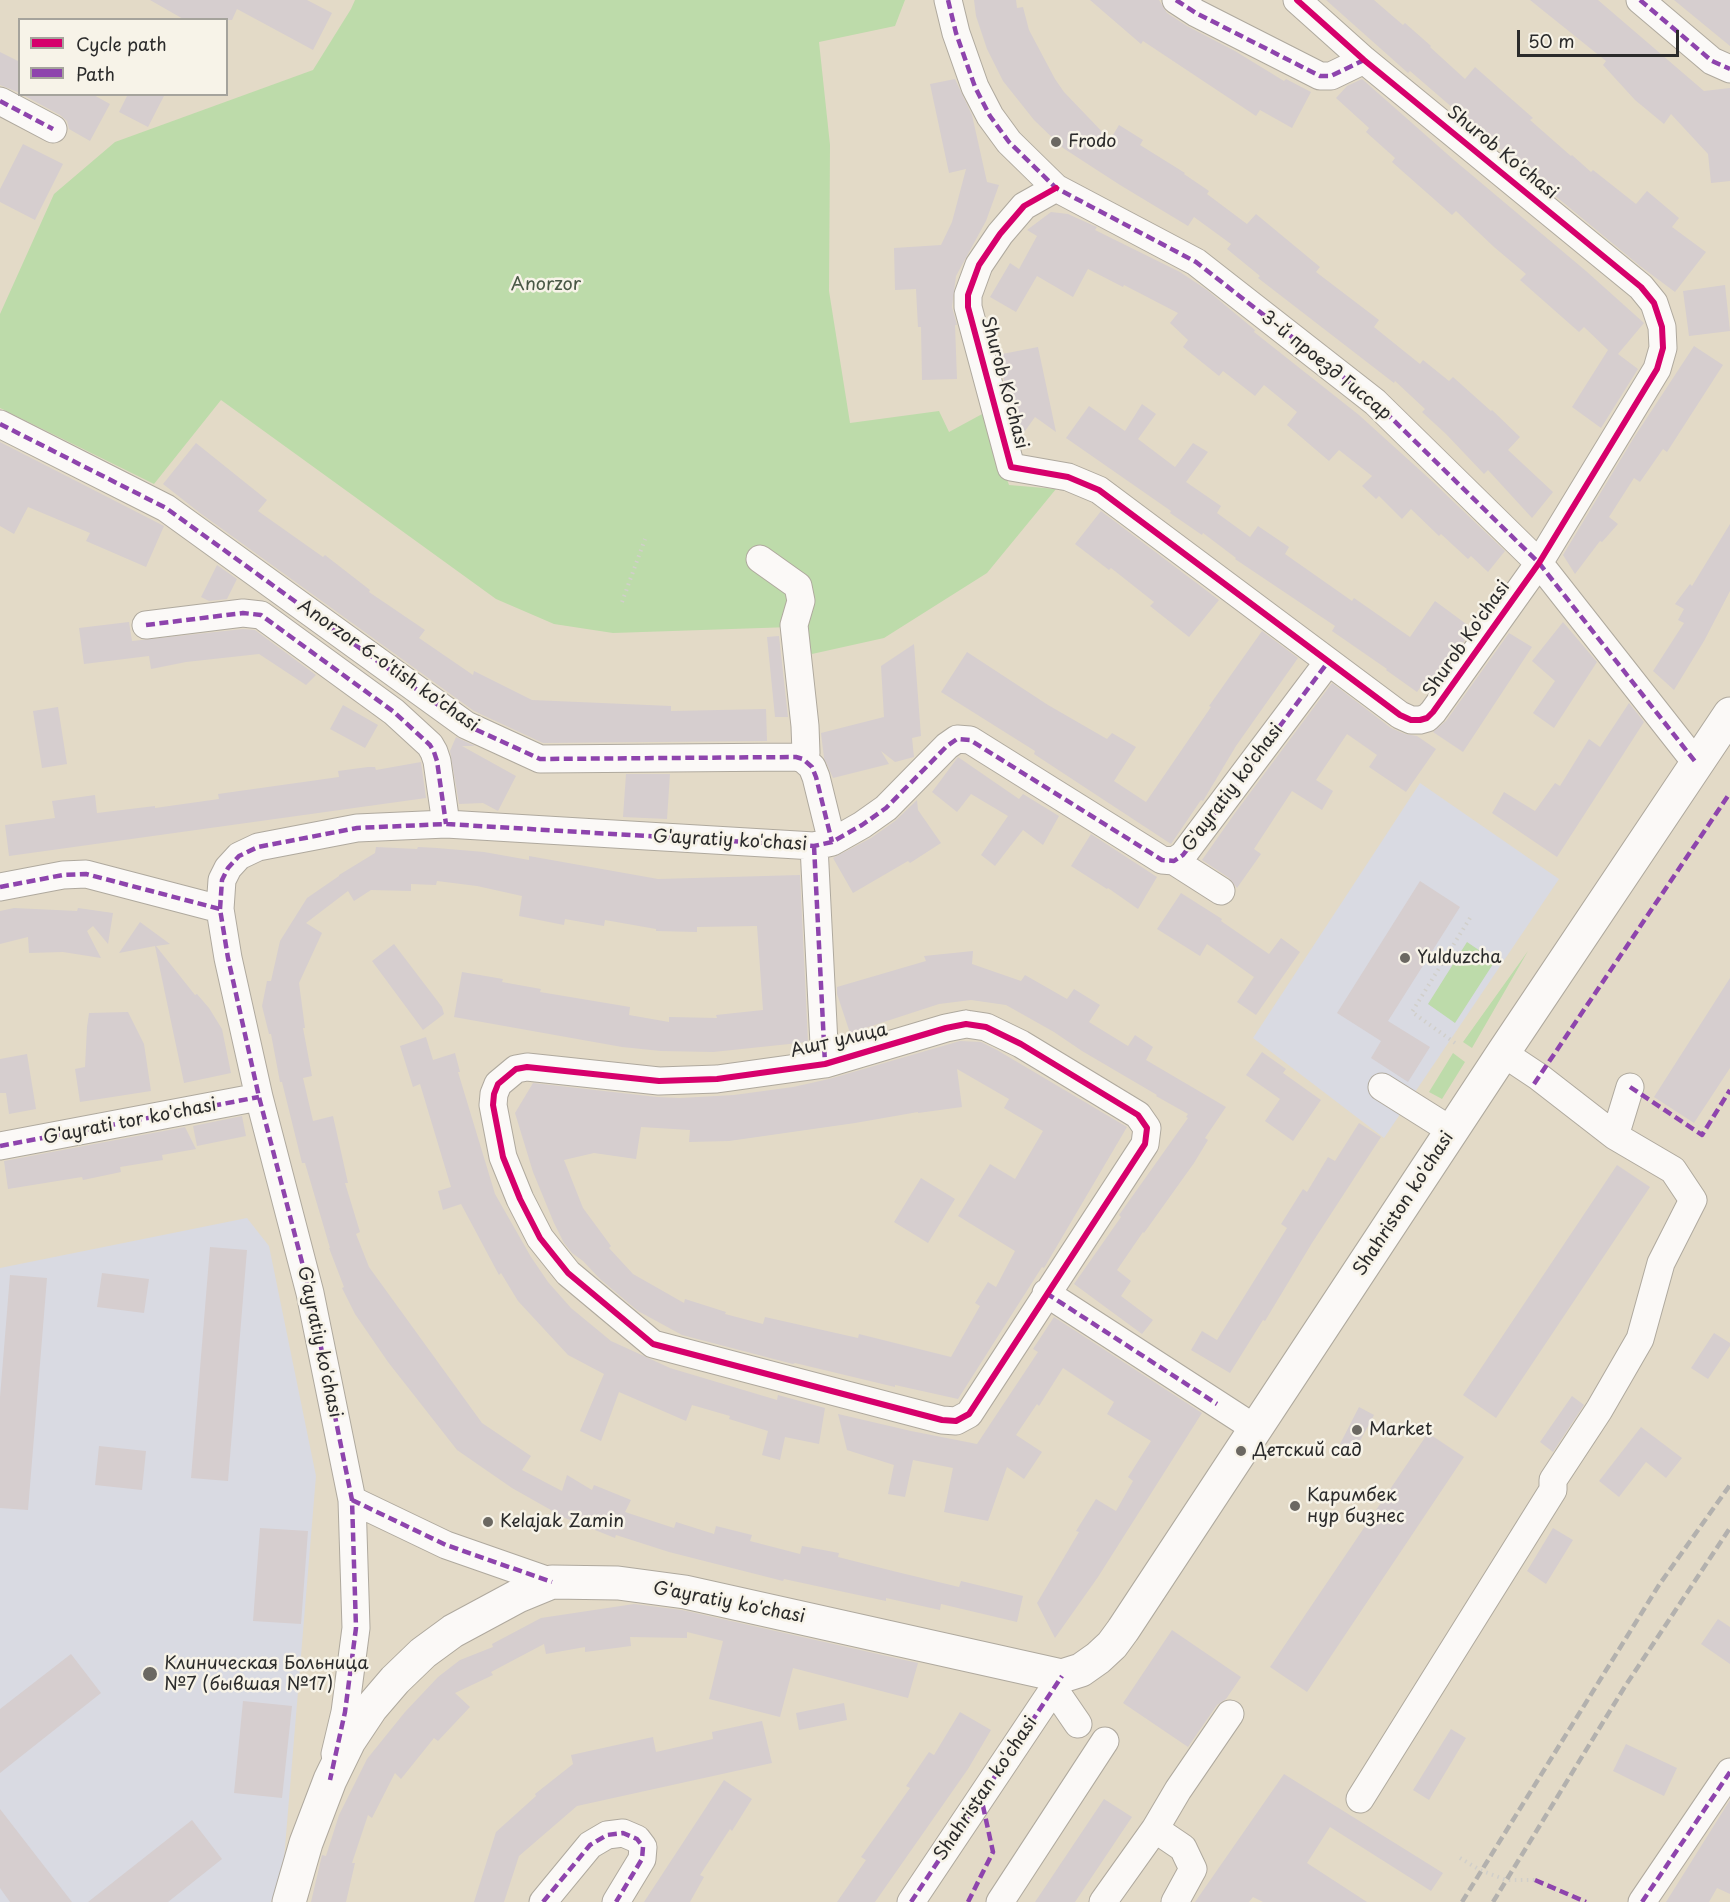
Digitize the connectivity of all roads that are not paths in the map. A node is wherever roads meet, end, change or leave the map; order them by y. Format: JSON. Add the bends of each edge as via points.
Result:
{"nodes":[{"id":1,"x":948,"y":0,"type":"edge"},
{"id":2,"x":1176,"y":0,"type":"edge"},
{"id":3,"x":1297,"y":0,"type":"edge"},
{"id":4,"x":1640,"y":0,"type":"edge"},
{"id":5,"x":1364,"y":60,"type":"junction"},
{"id":6,"x":1730,"y":69,"type":"edge"},
{"id":7,"x":0,"y":101,"type":"edge"},
{"id":8,"x":53,"y":129,"type":"dead end"},
{"id":9,"x":1056,"y":188,"type":"junction"},
{"id":10,"x":0,"y":424,"type":"edge"},
{"id":11,"x":760,"y":559,"type":"dead end"},
{"id":12,"x":1539,"y":563,"type":"junction"},
{"id":13,"x":146,"y":625,"type":"dead end"},
{"id":14,"x":1328,"y":662,"type":"junction"},
{"id":15,"x":1730,"y":714,"type":"edge"},
{"id":16,"x":803,"y":759,"type":"junction"},
{"id":17,"x":1696,"y":764,"type":"junction"},
{"id":18,"x":446,"y":824,"type":"junction"},
{"id":19,"x":823,"y":844,"type":"junction"},
{"id":20,"x":1174,"y":861,"type":"junction"},
{"id":21,"x":0,"y":887,"type":"edge"},
{"id":22,"x":1221,"y":891,"type":"dead end"},
{"id":23,"x":220,"y":909,"type":"junction"},
{"id":24,"x":1503,"y":1053,"type":"junction"},
{"id":25,"x":825,"y":1064,"type":"junction"},
{"id":26,"x":1382,"y":1087,"type":"dead end"},
{"id":27,"x":1630,"y":1087,"type":"dead end"},
{"id":28,"x":259,"y":1097,"type":"junction"},
{"id":29,"x":1452,"y":1131,"type":"junction"},
{"id":30,"x":1615,"y":1136,"type":"junction"},
{"id":31,"x":0,"y":1146,"type":"edge"},
{"id":32,"x":1046,"y":1293,"type":"junction"},
{"id":33,"x":1256,"y":1429,"type":"junction"},
{"id":34,"x":352,"y":1500,"type":"junction"},
{"id":35,"x":552,"y":1582,"type":"junction"},
{"id":36,"x":1058,"y":1682,"type":"junction"},
{"id":37,"x":1230,"y":1714,"type":"dead end"},
{"id":38,"x":1078,"y":1724,"type":"dead end"},
{"id":39,"x":1105,"y":1741,"type":"dead end"},
{"id":40,"x":1730,"y":1772,"type":"edge"},
{"id":41,"x":330,"y":1780,"type":"junction"},
{"id":42,"x":1360,"y":1798,"type":"dead end"},
{"id":43,"x":1155,"y":1829,"type":"junction"},
{"id":44,"x":289,"y":1902,"type":"edge"},
{"id":45,"x":543,"y":1902,"type":"edge"},
{"id":46,"x":616,"y":1902,"type":"edge"},
{"id":47,"x":910,"y":1902,"type":"edge"},
{"id":48,"x":1000,"y":1902,"type":"edge"},
{"id":49,"x":1103,"y":1902,"type":"edge"},
{"id":50,"x":1175,"y":1902,"type":"edge"},
{"id":51,"x":1642,"y":1902,"type":"edge"}],
"edges":[{"from":1,"to":9,"type":"street","name":"3-й проезд Гиссар","via":[[971,76],[990,116],[1009,142]]},
{"from":2,"to":5,"type":"street","via":[[1320,76],[1331,76]]},
{"from":3,"to":5,"type":"street","name":"Shurob Ko'chasi"},
{"from":4,"to":6,"type":"street","via":[[1712,61]]},
{"from":5,"to":12,"type":"street","name":"Shurob Ko'chasi","via":[[1641,287],[1654,303],[1662,327],[1658,369]]},
{"from":7,"to":8,"type":"street"},
{"from":9,"to":12,"type":"street","name":"3-й проезд Гиссар","via":[[1196,262],[1375,402]]},
{"from":9,"to":14,"type":"street","name":"Shurob Ko'chasi","via":[[1024,206],[1000,234],[979,266],[968,296],[1011,467],[1068,477],[1099,490]]},
{"from":10,"to":16,"type":"street","name":"Anorzor 6-o'tish ko'chasi","via":[[166,508],[466,724],[540,759]]},
{"from":11,"to":16,"type":"street","via":[[798,586],[801,601],[795,625],[805,726]]},
{"from":12,"to":14,"type":"street","name":"Shurob Ko'chasi","via":[[1427,717],[1411,720],[1400,715]]},
{"from":12,"to":17,"type":"street","name":"3-й проезд Гиссар"},
{"from":13,"to":18,"type":"street","via":[[243,613],[261,615],[394,712],[430,745],[437,761]]},
{"from":14,"to":20,"type":"street","name":"G'ayratiy ko'chasi","via":[[1183,855]]},
{"from":15,"to":17,"type":"main road","name":"Shahriston ko'chasi"},
{"from":16,"to":19,"type":"street","via":[[816,777]]},
{"from":17,"to":24,"type":"main road","name":"Shahriston ko'chasi"},
{"from":18,"to":19,"type":"street","name":"G'ayratiy ko'chasi"},
{"from":18,"to":23,"type":"street","name":"G'ayratiy ko'chasi","via":[[357,828],[258,847],[239,856],[228,868],[222,880]]},
{"from":19,"to":20,"type":"street","name":"G'ayratiy ko'chasi","via":[[886,808],[957,739],[970,740],[1162,860]]},
{"from":19,"to":25,"type":"street"},
{"from":20,"to":22,"type":"street"},
{"from":21,"to":23,"type":"street","via":[[86,874]]},
{"from":23,"to":28,"type":"street","name":"G'ayratiy ko'chasi"},
{"from":24,"to":29,"type":"main road","name":"Shahriston ko'chasi"},
{"from":24,"to":30,"type":"street"},
{"from":25,"to":32,"type":"street","name":"Ашт улица","via":[[946,1028],[966,1024],[986,1027],[1022,1044],[1138,1114],[1148,1128],[1145,1144]]},
{"from":25,"to":32,"type":"street","name":"Ашт улица","via":[[717,1079],[659,1081],[516,1069],[498,1084],[494,1094],[503,1157],[540,1238],[568,1273],[653,1344],[942,1420],[956,1421],[969,1414]]},
{"from":26,"to":29,"type":"street"},
{"from":27,"to":30,"type":"street"},
{"from":28,"to":31,"type":"street","name":"G'ayrati tor ko'chasi"},
{"from":28,"to":34,"type":"street","name":"G'ayratiy ko'chasi","via":[[309,1293]]},
{"from":29,"to":33,"type":"main road","name":"Shahriston ko'chasi"},
{"from":30,"to":42,"type":"street","via":[[1673,1170],[1693,1200],[1661,1263],[1640,1339],[1553,1480],[1553,1490]]},
{"from":32,"to":33,"type":"street"},
{"from":33,"to":36,"type":"main road","name":"Shahriston ko'chasi","via":[[1112,1645],[1081,1670]]},
{"from":34,"to":35,"type":"street","via":[[446,1545]]},
{"from":34,"to":41,"type":"street","name":"G'ayratiy ko'chasi","via":[[356,1628],[345,1712]]},
{"from":35,"to":36,"type":"main road","name":"G'ayratiy ko'chasi","via":[[618,1583],[684,1592]]},
{"from":35,"to":41,"type":"main road","name":"G'ayratiy ko'chasi","via":[[485,1613],[423,1653],[371,1708]]},
{"from":36,"to":38,"type":"street"},
{"from":36,"to":47,"type":"street","name":"Shahristan ko'chasi"},
{"from":37,"to":43,"type":"street"},
{"from":39,"to":48,"type":"street"},
{"from":40,"to":51,"type":"street"},
{"from":41,"to":44,"type":"main road","name":"G'ayratiy ko'chasi"},
{"from":43,"to":49,"type":"street"},
{"from":43,"to":50,"type":"street","via":[[1183,1848],[1193,1869]]},
{"from":45,"to":46,"type":"street","via":[[590,1845],[607,1835],[623,1833],[637,1839],[643,1847],[642,1860]]}]}
